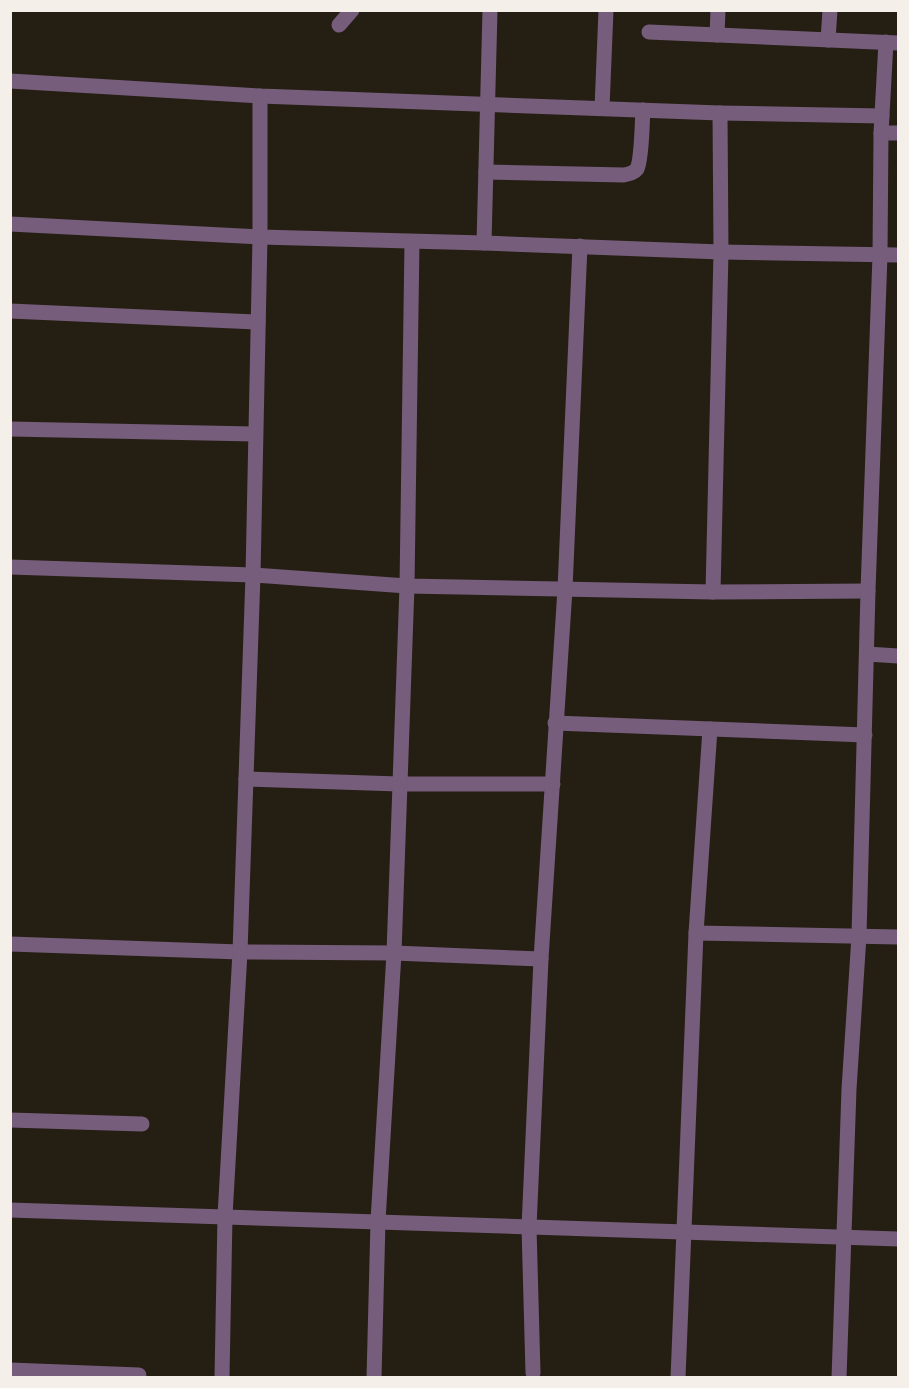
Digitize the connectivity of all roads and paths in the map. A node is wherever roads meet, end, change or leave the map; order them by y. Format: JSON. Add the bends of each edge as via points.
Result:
{"nodes":[{"id":1,"x":352,"y":10,"type":"edge"},
{"id":2,"x":490,"y":10,"type":"edge"},
{"id":3,"x":606,"y":10,"type":"edge"},
{"id":4,"x":718,"y":10,"type":"edge"},
{"id":5,"x":830,"y":10,"type":"edge"},
{"id":6,"x":339,"y":25,"type":"dead end"},
{"id":7,"x":649,"y":32,"type":"dead end"},
{"id":8,"x":717,"y":35,"type":"junction"},
{"id":9,"x":828,"y":40,"type":"junction"},
{"id":10,"x":892,"y":42,"type":"edge"},
{"id":11,"x":10,"y":81,"type":"edge"},
{"id":12,"x":260,"y":96,"type":"junction"},
{"id":13,"x":488,"y":104,"type":"junction"},
{"id":14,"x":602,"y":108,"type":"junction"},
{"id":15,"x":643,"y":110,"type":"junction"},
{"id":16,"x":720,"y":113,"type":"junction"},
{"id":17,"x":882,"y":116,"type":"junction"},
{"id":18,"x":881,"y":133,"type":"junction"},
{"id":19,"x":898,"y":134,"type":"edge"},
{"id":20,"x":486,"y":172,"type":"junction"},
{"id":21,"x":10,"y":224,"type":"edge"},
{"id":22,"x":260,"y":237,"type":"junction"},
{"id":23,"x":412,"y":242,"type":"junction"},
{"id":24,"x":484,"y":243,"type":"junction"},
{"id":25,"x":580,"y":246,"type":"junction"},
{"id":26,"x":721,"y":252,"type":"junction"},
{"id":27,"x":880,"y":255,"type":"junction"},
{"id":28,"x":898,"y":255,"type":"edge"},
{"id":29,"x":10,"y":311,"type":"edge"},
{"id":30,"x":258,"y":322,"type":"junction"},
{"id":31,"x":10,"y":429,"type":"edge"},
{"id":32,"x":254,"y":434,"type":"junction"},
{"id":33,"x":10,"y":567,"type":"edge"},
{"id":34,"x":253,"y":575,"type":"junction"},
{"id":35,"x":408,"y":586,"type":"junction"},
{"id":36,"x":565,"y":589,"type":"junction"},
{"id":37,"x":867,"y":591,"type":"junction"},
{"id":38,"x":713,"y":592,"type":"junction"},
{"id":39,"x":867,"y":654,"type":"junction"},
{"id":40,"x":898,"y":656,"type":"edge"},
{"id":41,"x":555,"y":723,"type":"junction"},
{"id":42,"x":710,"y":729,"type":"junction"},
{"id":43,"x":865,"y":735,"type":"junction"},
{"id":44,"x":246,"y":779,"type":"junction"},
{"id":45,"x":399,"y":784,"type":"junction"},
{"id":46,"x":554,"y":784,"type":"junction"},
{"id":47,"x":696,"y":933,"type":"junction"},
{"id":48,"x":859,"y":936,"type":"junction"},
{"id":49,"x":898,"y":937,"type":"edge"},
{"id":50,"x":10,"y":944,"type":"edge"},
{"id":51,"x":240,"y":952,"type":"junction"},
{"id":52,"x":394,"y":953,"type":"junction"},
{"id":53,"x":541,"y":959,"type":"junction"},
{"id":54,"x":10,"y":1120,"type":"edge"},
{"id":55,"x":142,"y":1124,"type":"dead end"},
{"id":56,"x":10,"y":1210,"type":"edge"},
{"id":57,"x":225,"y":1216,"type":"junction"},
{"id":58,"x":378,"y":1221,"type":"junction"},
{"id":59,"x":529,"y":1227,"type":"junction"},
{"id":60,"x":684,"y":1233,"type":"junction"},
{"id":61,"x":844,"y":1238,"type":"junction"},
{"id":62,"x":898,"y":1239,"type":"edge"},
{"id":63,"x":10,"y":1370,"type":"edge"},
{"id":64,"x":533,"y":1373,"type":"dead end"},
{"id":65,"x":138,"y":1375,"type":"dead end"},
{"id":66,"x":222,"y":1377,"type":"edge"},
{"id":67,"x":374,"y":1377,"type":"edge"},
{"id":68,"x":678,"y":1377,"type":"edge"},
{"id":69,"x":839,"y":1377,"type":"edge"}],
"edges":[{"from":1,"to":6,"type":"street"},
{"from":2,"to":13,"type":"street"},
{"from":3,"to":14,"type":"street"},
{"from":4,"to":8,"type":"street"},
{"from":5,"to":9,"type":"street"},
{"from":7,"to":8,"type":"street"},
{"from":8,"to":9,"type":"street"},
{"from":9,"to":10,"type":"street"},
{"from":10,"to":17,"type":"street"},
{"from":11,"to":12,"type":"street"},
{"from":12,"to":13,"type":"street"},
{"from":12,"to":22,"type":"street"},
{"from":13,"to":14,"type":"street"},
{"from":13,"to":20,"type":"street"},
{"from":14,"to":15,"type":"street"},
{"from":15,"to":16,"type":"street"},
{"from":15,"to":20,"type":"street","via":[[639,159],[632,174]]},
{"from":16,"to":17,"type":"street"},
{"from":16,"to":26,"type":"street"},
{"from":17,"to":18,"type":"street"},
{"from":18,"to":19,"type":"street"},
{"from":18,"to":27,"type":"street"},
{"from":20,"to":24,"type":"street"},
{"from":21,"to":22,"type":"street"},
{"from":22,"to":23,"type":"street"},
{"from":22,"to":30,"type":"street"},
{"from":23,"to":24,"type":"street"},
{"from":23,"to":35,"type":"street"},
{"from":24,"to":25,"type":"street"},
{"from":25,"to":26,"type":"street"},
{"from":25,"to":36,"type":"street"},
{"from":26,"to":27,"type":"street"},
{"from":26,"to":38,"type":"street"},
{"from":27,"to":28,"type":"street"},
{"from":27,"to":37,"type":"street"},
{"from":29,"to":30,"type":"street"},
{"from":30,"to":32,"type":"street"},
{"from":31,"to":32,"type":"street"},
{"from":32,"to":34,"type":"street"},
{"from":33,"to":34,"type":"street"},
{"from":34,"to":35,"type":"street"},
{"from":34,"to":44,"type":"street"},
{"from":35,"to":36,"type":"street"},
{"from":35,"to":45,"type":"street"},
{"from":36,"to":38,"type":"street"},
{"from":36,"to":41,"type":"street"},
{"from":37,"to":38,"type":"street"},
{"from":37,"to":39,"type":"street"},
{"from":39,"to":40,"type":"street"},
{"from":39,"to":43,"type":"street"},
{"from":41,"to":42,"type":"street"},
{"from":41,"to":46,"type":"street"},
{"from":42,"to":43,"type":"street"},
{"from":42,"to":47,"type":"street"},
{"from":43,"to":48,"type":"street"},
{"from":44,"to":45,"type":"street"},
{"from":44,"to":51,"type":"street"},
{"from":45,"to":46,"type":"street"},
{"from":45,"to":52,"type":"street"},
{"from":46,"to":53,"type":"street"},
{"from":47,"to":48,"type":"street"},
{"from":47,"to":60,"type":"street"},
{"from":48,"to":49,"type":"street"},
{"from":48,"to":61,"type":"street"},
{"from":50,"to":51,"type":"street"},
{"from":51,"to":52,"type":"street"},
{"from":51,"to":57,"type":"street"},
{"from":52,"to":53,"type":"street"},
{"from":52,"to":58,"type":"street"},
{"from":53,"to":59,"type":"street"},
{"from":54,"to":55,"type":"street"},
{"from":56,"to":57,"type":"street"},
{"from":57,"to":58,"type":"street"},
{"from":57,"to":66,"type":"street"},
{"from":58,"to":59,"type":"street"},
{"from":58,"to":67,"type":"street"},
{"from":59,"to":60,"type":"street"},
{"from":59,"to":64,"type":"street"},
{"from":60,"to":61,"type":"street"},
{"from":60,"to":68,"type":"street"},
{"from":61,"to":62,"type":"street"},
{"from":61,"to":69,"type":"street"},
{"from":63,"to":65,"type":"street"}]}
